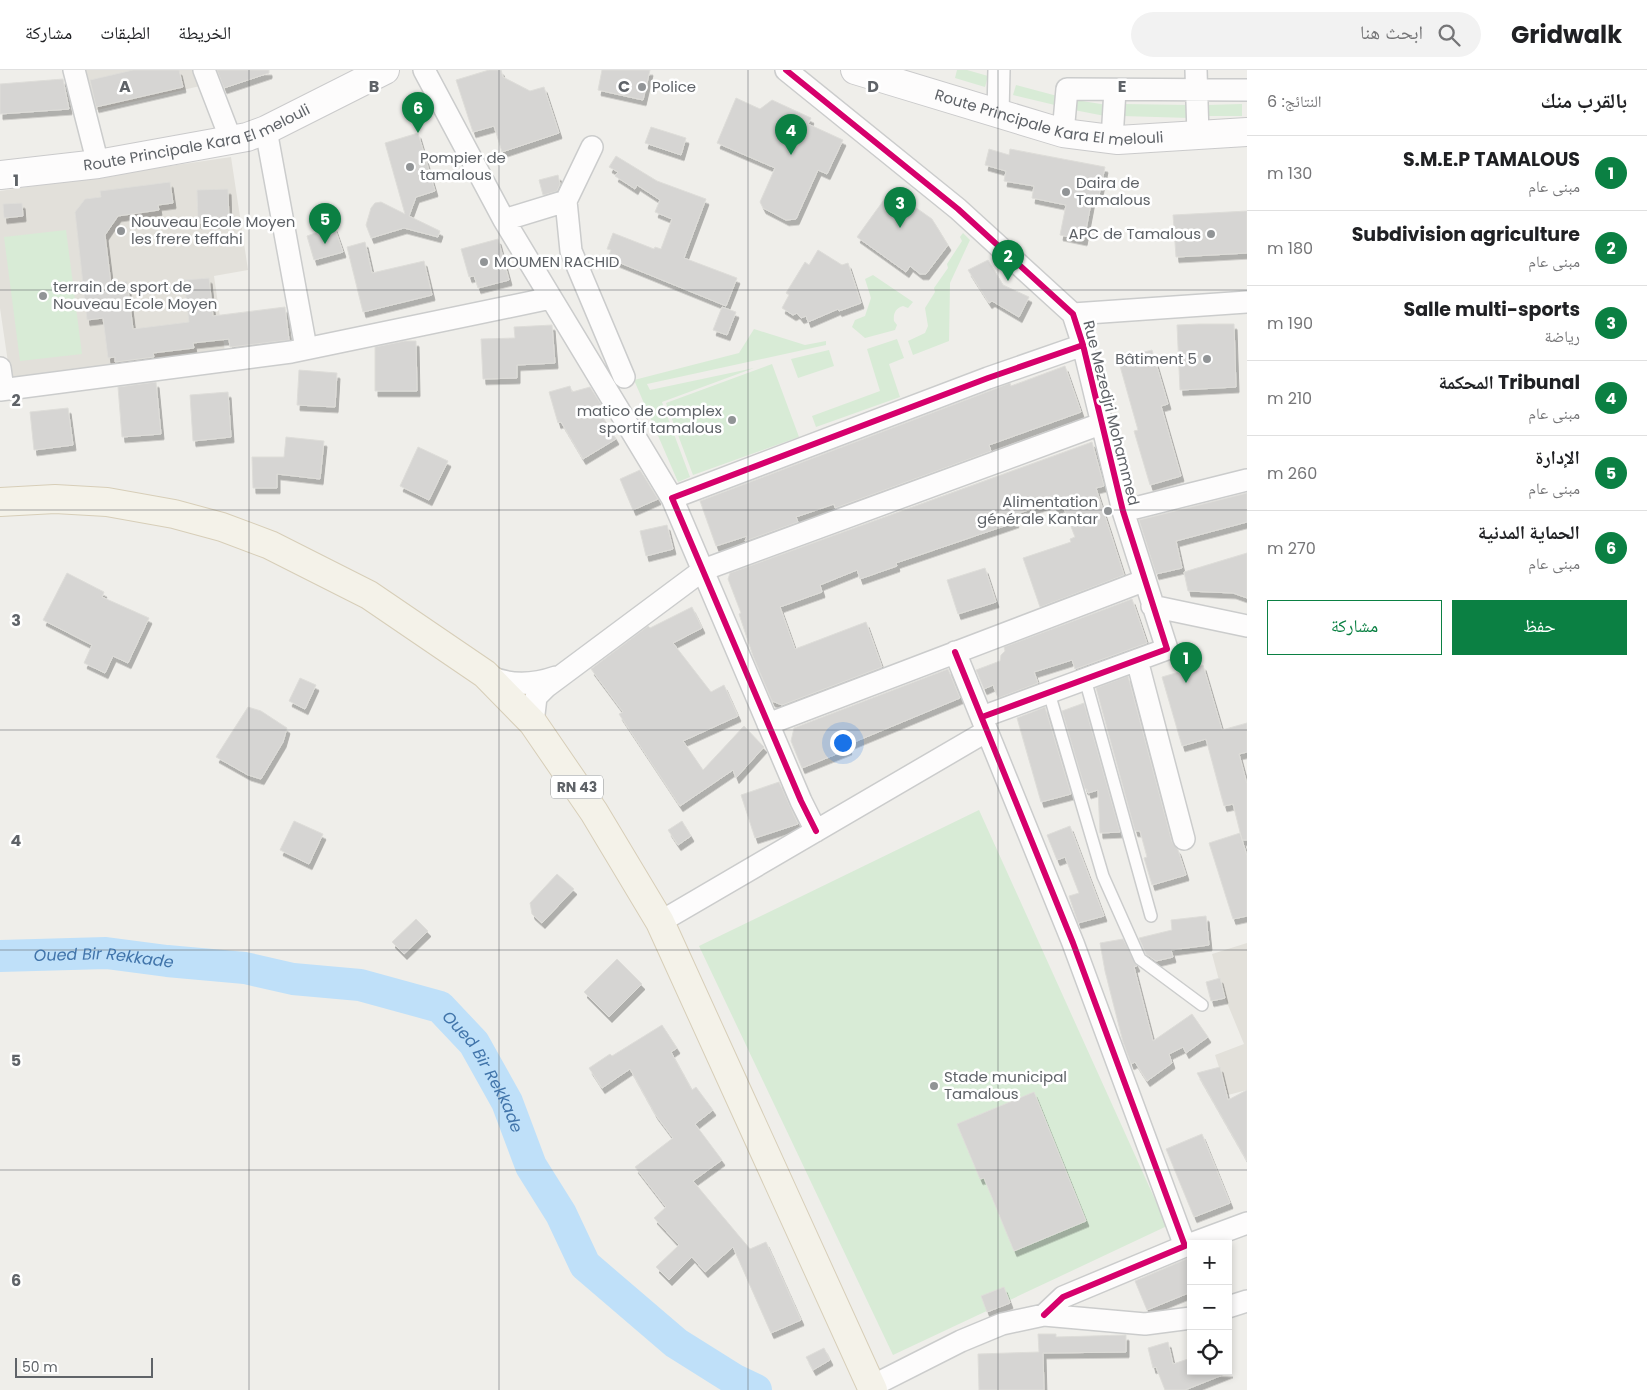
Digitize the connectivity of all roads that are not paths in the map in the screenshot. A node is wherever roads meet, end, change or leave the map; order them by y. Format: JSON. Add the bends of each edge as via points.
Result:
{"nodes":[{"id":1,"x":74,"y":70,"type":"edge"},
{"id":2,"x":204,"y":70,"type":"edge"},
{"id":3,"x":424,"y":70,"type":"edge"},
{"id":4,"x":855,"y":70,"type":"edge"},
{"id":5,"x":999,"y":70,"type":"edge"},
{"id":6,"x":788,"y":71,"type":"edge"},
{"id":7,"x":376,"y":72,"type":"edge"},
{"id":8,"x":881,"y":74,"type":"edge"},
{"id":9,"x":1196,"y":80,"type":"edge"},
{"id":10,"x":1115,"y":90,"type":"junction"},
{"id":11,"x":1247,"y":90,"type":"edge"},
{"id":12,"x":998,"y":114,"type":"junction"},
{"id":13,"x":266,"y":130,"type":"junction"},
{"id":14,"x":1247,"y":132,"type":"edge"},
{"id":15,"x":1063,"y":133,"type":"junction"},
{"id":16,"x":1198,"y":135,"type":"junction"},
{"id":17,"x":1112,"y":139,"type":"junction"},
{"id":18,"x":231,"y":140,"type":"junction"},
{"id":19,"x":592,"y":147,"type":"dead end"},
{"id":20,"x":98,"y":164,"type":"junction"},
{"id":21,"x":0,"y":175,"type":"edge"},
{"id":22,"x":566,"y":201,"type":"junction"},
{"id":23,"x":504,"y":220,"type":"junction"},
{"id":24,"x":551,"y":298,"type":"junction"},
{"id":25,"x":1247,"y":302,"type":"edge"},
{"id":26,"x":1073,"y":314,"type":"junction"},
{"id":27,"x":1083,"y":345,"type":"junction"},
{"id":28,"x":306,"y":348,"type":"junction"},
{"id":29,"x":0,"y":368,"type":"edge"},
{"id":30,"x":624,"y":376,"type":"dead end"},
{"id":31,"x":2,"y":390,"type":"edge"},
{"id":32,"x":1103,"y":423,"type":"junction"},
{"id":33,"x":1247,"y":480,"type":"edge"},
{"id":34,"x":672,"y":498,"type":"junction"},
{"id":35,"x":0,"y":502,"type":"edge"},
{"id":36,"x":1123,"y":511,"type":"junction"},
{"id":37,"x":703,"y":570,"type":"junction"},
{"id":38,"x":1143,"y":581,"type":"junction"},
{"id":39,"x":1152,"y":606,"type":"junction"},
{"id":40,"x":1247,"y":626,"type":"edge"},
{"id":41,"x":955,"y":652,"type":"junction"},
{"id":42,"x":1138,"y":660,"type":"junction"},
{"id":43,"x":484,"y":674,"type":"junction"},
{"id":44,"x":559,"y":676,"type":"junction"},
{"id":45,"x":1085,"y":679,"type":"junction"},
{"id":46,"x":1049,"y":693,"type":"junction"},
{"id":47,"x":533,"y":723,"type":"junction"},
{"id":48,"x":768,"y":724,"type":"junction"},
{"id":49,"x":984,"y":724,"type":"junction"},
{"id":50,"x":816,"y":831,"type":"junction"},
{"id":51,"x":1184,"y":839,"type":"dead end"},
{"id":52,"x":1151,"y":916,"type":"dead end"},
{"id":53,"x":660,"y":922,"type":"junction"},
{"id":54,"x":1202,"y":1005,"type":"dead end"},
{"id":55,"x":1247,"y":1223,"type":"edge"},
{"id":56,"x":1185,"y":1246,"type":"junction"},
{"id":57,"x":1247,"y":1301,"type":"edge"},
{"id":58,"x":1232,"y":1306,"type":"edge"},
{"id":59,"x":1044,"y":1315,"type":"junction"},
{"id":60,"x":1187,"y":1319,"type":"edge"},
{"id":61,"x":872,"y":1388,"type":"edge"}],
"edges":[{"from":1,"to":20,"type":"street"},
{"from":2,"to":18,"type":"street"},
{"from":3,"to":23,"type":"street"},
{"from":4,"to":8,"type":"main road","name":"Route Principale Kara El melouli"},
{"from":5,"to":12,"type":"street"},
{"from":6,"to":26,"type":"street","name":"Rue Mezedjri Mohammed","via":[[964,213]]},
{"from":7,"to":13,"type":"main road","name":"Route Principale Kara El melouli"},
{"from":8,"to":12,"type":"main road","name":"Route Principale Kara El melouli"},
{"from":9,"to":10,"type":"street"},
{"from":9,"to":11,"type":"street"},
{"from":9,"to":16,"type":"street"},
{"from":10,"to":15,"type":"street","via":[[1067,89]]},
{"from":10,"to":17,"type":"street"},
{"from":12,"to":15,"type":"main road","name":"Route Principale Kara El melouli"},
{"from":13,"to":18,"type":"main road","name":"Route Principale Kara El melouli"},
{"from":13,"to":28,"type":"street"},
{"from":14,"to":16,"type":"main road","name":"Route Principale Kara El melouli"},
{"from":15,"to":17,"type":"main road","name":"Route Principale Kara El melouli"},
{"from":16,"to":17,"type":"main road","name":"Route Principale Kara El melouli"},
{"from":18,"to":20,"type":"main road","name":"Route Principale Kara El melouli"},
{"from":19,"to":22,"type":"street"},
{"from":20,"to":21,"type":"main road","name":"Route Principale Kara El melouli"},
{"from":22,"to":23,"type":"street"},
{"from":22,"to":30,"type":"street","via":[[571,251]]},
{"from":23,"to":24,"type":"street"},
{"from":24,"to":28,"type":"street"},
{"from":24,"to":34,"type":"street"},
{"from":25,"to":26,"type":"street"},
{"from":26,"to":27,"type":"street","name":"Rue Mezedjri Mohammed"},
{"from":27,"to":32,"type":"street","name":"Rue Mezedjri Mohammed"},
{"from":27,"to":34,"type":"street"},
{"from":28,"to":31,"type":"street"},
{"from":29,"to":31,"type":"street"},
{"from":32,"to":36,"type":"street","name":"Rue Mezedjri Mohammed"},
{"from":32,"to":37,"type":"street"},
{"from":33,"to":36,"type":"street"},
{"from":34,"to":37,"type":"street"},
{"from":35,"to":43,"type":"main road","number":"RN 43","via":[[55,499],[107,502],[174,514],[222,528],[270,546],[369,595]]},
{"from":36,"to":38,"type":"street","name":"Rue Mezedjri Mohammed"},
{"from":37,"to":44,"type":"street"},
{"from":37,"to":48,"type":"street"},
{"from":38,"to":39,"type":"street","name":"Rue Mezedjri Mohammed"},
{"from":38,"to":41,"type":"street"},
{"from":39,"to":40,"type":"street"},
{"from":39,"to":42,"type":"street","name":"Rue Mezedjri Mohammed","via":[[1167,649]]},
{"from":41,"to":48,"type":"street"},
{"from":41,"to":49,"type":"street"},
{"from":42,"to":45,"type":"street"},
{"from":42,"to":51,"type":"street"},
{"from":43,"to":44,"type":"street","via":[[511,684],[540,683]]},
{"from":43,"to":47,"type":"main road","number":"RN 43"},
{"from":44,"to":47,"type":"street","via":[[536,697]]},
{"from":45,"to":46,"type":"street"},
{"from":45,"to":52,"type":"lane"},
{"from":46,"to":49,"type":"street"},
{"from":46,"to":54,"type":"lane","via":[[1103,876],[1140,959]]},
{"from":47,"to":53,"type":"main road","number":"RN 43","via":[[594,812]]},
{"from":48,"to":50,"type":"street"},
{"from":49,"to":50,"type":"street"},
{"from":49,"to":56,"type":"street","via":[[1073,943]]},
{"from":50,"to":53,"type":"street"},
{"from":53,"to":61,"type":"main road","number":"RN 43"},
{"from":55,"to":56,"type":"street"},
{"from":56,"to":59,"type":"street","via":[[1064,1297]]},
{"from":57,"to":58,"type":"street"},
{"from":59,"to":60,"type":"street","via":[[1145,1324]]},
{"from":59,"to":61,"type":"street","via":[[1002,1324],[961,1341]]}]}
